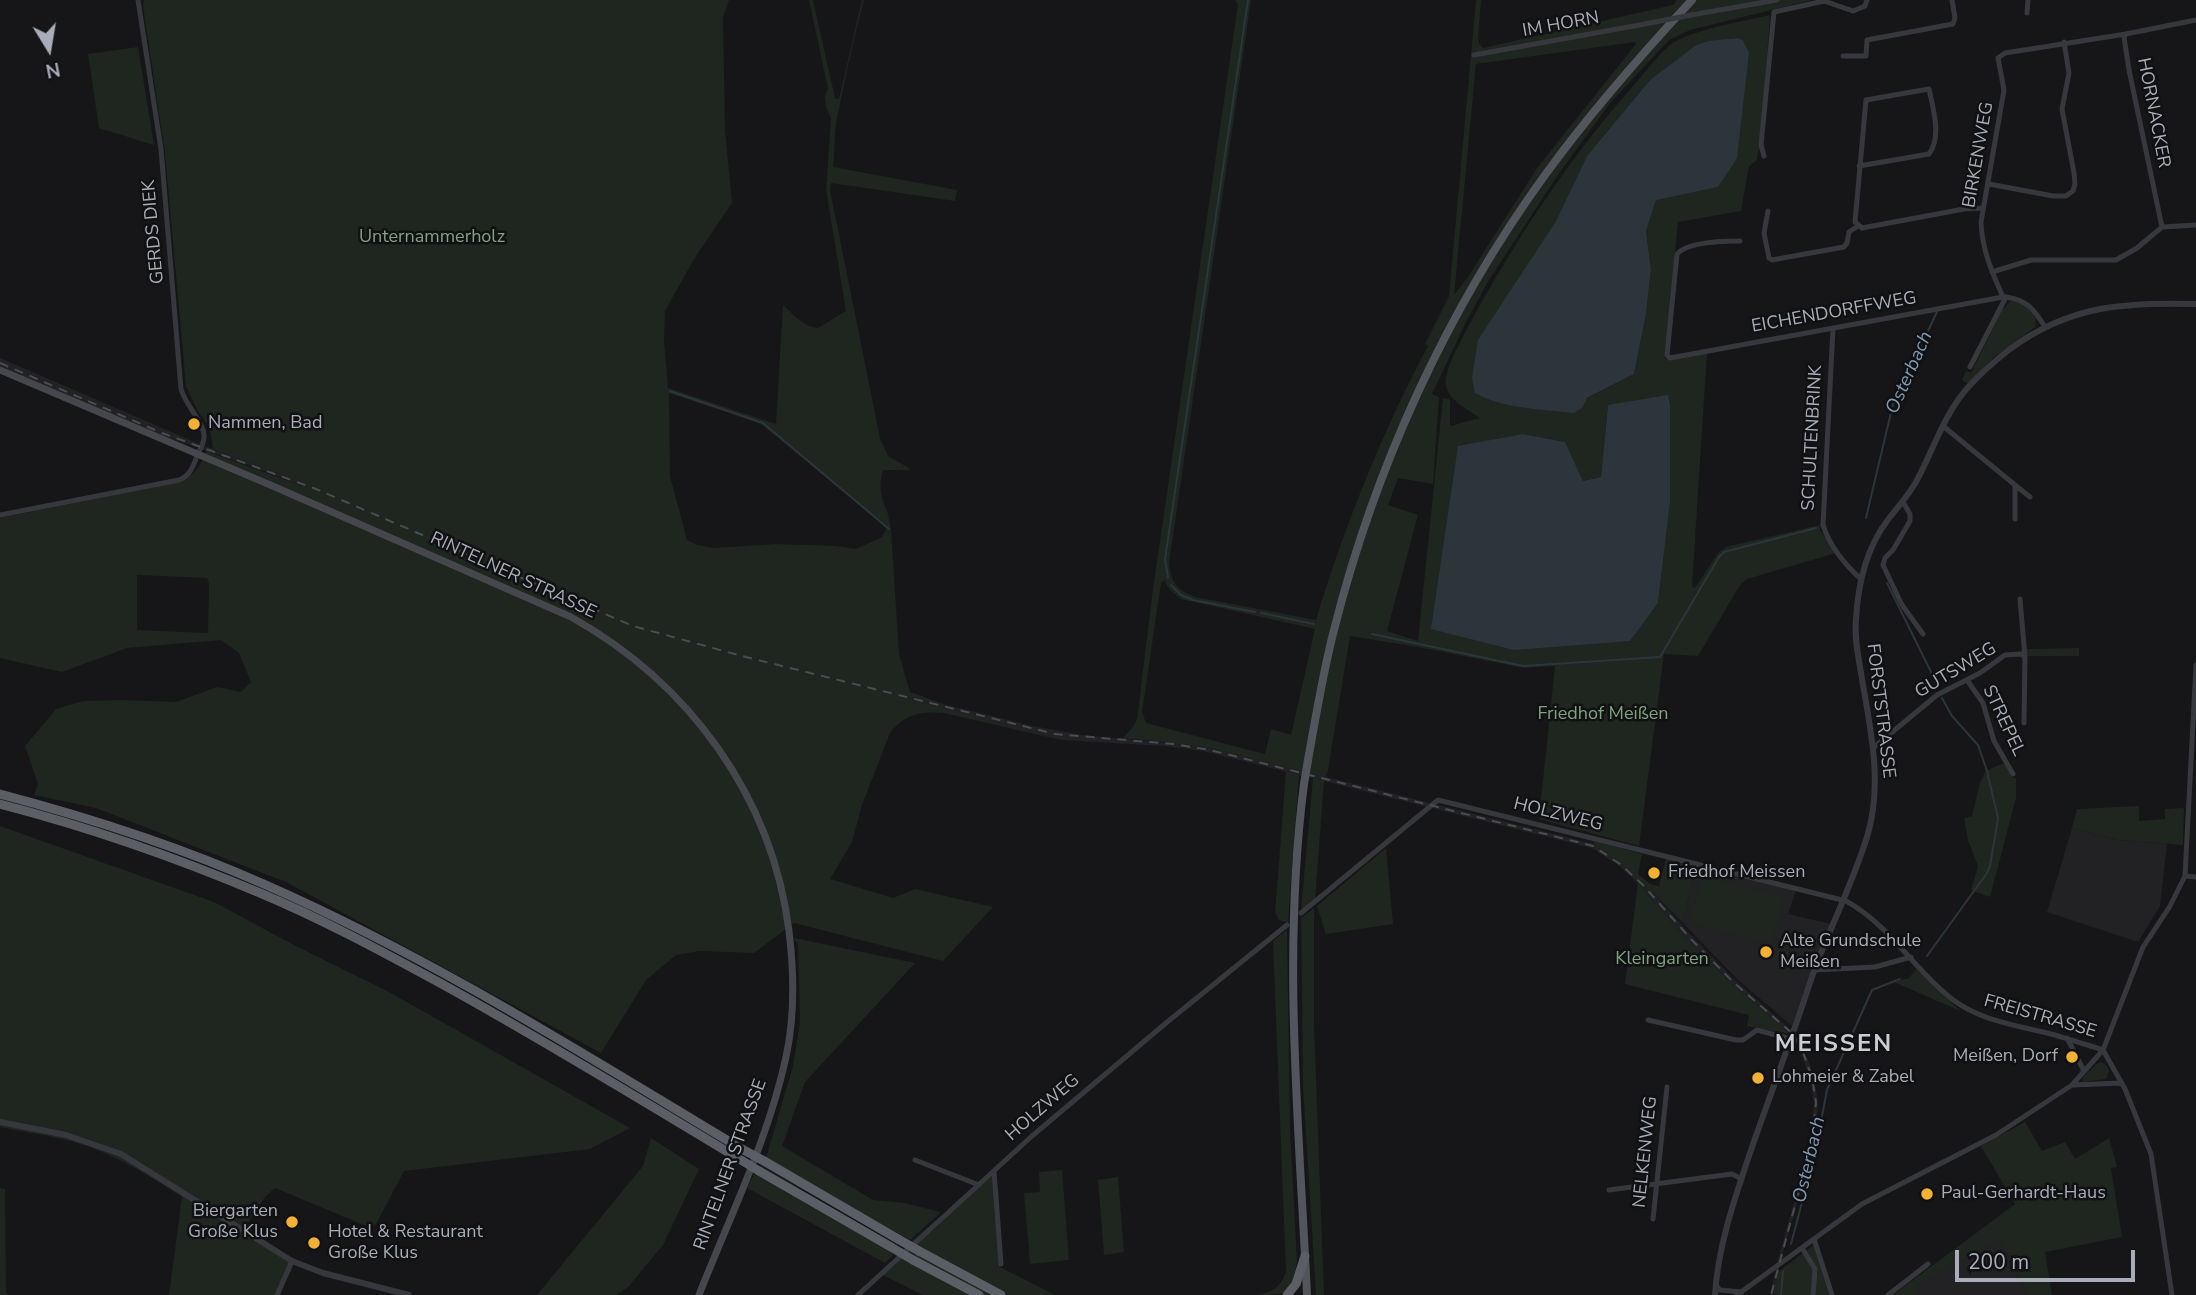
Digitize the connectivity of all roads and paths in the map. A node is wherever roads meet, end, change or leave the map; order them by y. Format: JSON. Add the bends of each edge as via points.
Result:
{"nodes":[{"id":1,"x":138,"y":0,"type":"edge"},
{"id":2,"x":1692,"y":0,"type":"edge"},
{"id":3,"x":1777,"y":0,"type":"edge"},
{"id":4,"x":1867,"y":0,"type":"edge"},
{"id":5,"x":1952,"y":0,"type":"edge"},
{"id":6,"x":2028,"y":0,"type":"edge"},
{"id":7,"x":2027,"y":13,"type":"dead end"},
{"id":8,"x":2196,"y":20,"type":"edge"},
{"id":9,"x":2126,"y":34,"type":"junction"},
{"id":10,"x":2064,"y":42,"type":"junction"},
{"id":11,"x":1474,"y":55,"type":"dead end"},
{"id":12,"x":1843,"y":56,"type":"dead end"},
{"id":13,"x":1764,"y":156,"type":"dead end"},
{"id":14,"x":1859,"y":166,"type":"junction"},
{"id":15,"x":1989,"y":184,"type":"junction"},
{"id":16,"x":1983,"y":208,"type":"junction"},
{"id":17,"x":1768,"y":211,"type":"dead end"},
{"id":18,"x":2196,"y":225,"type":"edge"},
{"id":19,"x":1857,"y":226,"type":"junction"},
{"id":20,"x":2162,"y":227,"type":"junction"},
{"id":21,"x":1740,"y":242,"type":"dead end"},
{"id":22,"x":1992,"y":272,"type":"junction"},
{"id":23,"x":2005,"y":297,"type":"junction"},
{"id":24,"x":2196,"y":304,"type":"edge"},
{"id":25,"x":2045,"y":327,"type":"junction"},
{"id":26,"x":1833,"y":328,"type":"junction"},
{"id":27,"x":1970,"y":367,"type":"dead end"},
{"id":28,"x":0,"y":370,"type":"edge"},
{"id":29,"x":1943,"y":426,"type":"junction"},
{"id":30,"x":197,"y":455,"type":"junction"},
{"id":31,"x":2015,"y":485,"type":"junction"},
{"id":32,"x":2030,"y":497,"type":"dead end"},
{"id":33,"x":1903,"y":502,"type":"junction"},
{"id":34,"x":0,"y":515,"type":"edge"},
{"id":35,"x":2015,"y":519,"type":"dead end"},
{"id":36,"x":1861,"y":579,"type":"junction"},
{"id":37,"x":2020,"y":599,"type":"dead end"},
{"id":38,"x":1923,"y":634,"type":"dead end"},
{"id":39,"x":2025,"y":657,"type":"junction"},
{"id":40,"x":2196,"y":665,"type":"edge"},
{"id":41,"x":1967,"y":680,"type":"junction"},
{"id":42,"x":2024,"y":723,"type":"dead end"},
{"id":43,"x":1873,"y":748,"type":"junction"},
{"id":44,"x":2013,"y":774,"type":"dead end"},
{"id":45,"x":0,"y":794,"type":"edge"},
{"id":46,"x":0,"y":804,"type":"edge"},
{"id":47,"x":2185,"y":876,"type":"junction"},
{"id":48,"x":2196,"y":877,"type":"edge"},
{"id":49,"x":1843,"y":901,"type":"junction"},
{"id":50,"x":1301,"y":913,"type":"dead end"},
{"id":51,"x":1287,"y":925,"type":"dead end"},
{"id":52,"x":1911,"y":957,"type":"junction"},
{"id":53,"x":1814,"y":970,"type":"junction"},
{"id":54,"x":1648,"y":1020,"type":"dead end"},
{"id":55,"x":2067,"y":1038,"type":"junction"},
{"id":56,"x":1791,"y":1039,"type":"junction"},
{"id":57,"x":2103,"y":1050,"type":"junction"},
{"id":58,"x":2084,"y":1071,"type":"junction"},
{"id":59,"x":2122,"y":1083,"type":"junction"},
{"id":60,"x":2072,"y":1085,"type":"junction"},
{"id":61,"x":1667,"y":1087,"type":"dead end"},
{"id":62,"x":0,"y":1122,"type":"edge"},
{"id":63,"x":738,"y":1152,"type":"junction"},
{"id":64,"x":915,"y":1160,"type":"dead end"},
{"id":65,"x":994,"y":1171,"type":"junction"},
{"id":66,"x":1742,"y":1178,"type":"junction"},
{"id":67,"x":1657,"y":1183,"type":"junction"},
{"id":68,"x":979,"y":1185,"type":"junction"},
{"id":69,"x":1609,"y":1190,"type":"dead end"},
{"id":70,"x":1653,"y":1219,"type":"dead end"},
{"id":71,"x":1814,"y":1239,"type":"junction"},
{"id":72,"x":895,"y":1243,"type":"junction"},
{"id":73,"x":1802,"y":1248,"type":"junction"},
{"id":74,"x":1305,"y":1256,"type":"junction"},
{"id":75,"x":292,"y":1261,"type":"junction"},
{"id":76,"x":1000,"y":1264,"type":"dead end"},
{"id":77,"x":1928,"y":1264,"type":"dead end"},
{"id":78,"x":1716,"y":1285,"type":"junction"},
{"id":79,"x":1739,"y":1294,"type":"edge"},
{"id":80,"x":277,"y":1295,"type":"edge"},
{"id":81,"x":409,"y":1295,"type":"edge"},
{"id":82,"x":699,"y":1295,"type":"edge"},
{"id":83,"x":858,"y":1295,"type":"edge"},
{"id":84,"x":979,"y":1295,"type":"edge"},
{"id":85,"x":1001,"y":1295,"type":"edge"},
{"id":86,"x":1287,"y":1295,"type":"edge"},
{"id":87,"x":1307,"y":1295,"type":"edge"},
{"id":88,"x":1715,"y":1295,"type":"edge"},
{"id":89,"x":1813,"y":1295,"type":"edge"},
{"id":90,"x":1832,"y":1295,"type":"edge"},
{"id":91,"x":1888,"y":1295,"type":"edge"},
{"id":92,"x":2172,"y":1295,"type":"edge"}],
"edges":[{"from":1,"to":30,"type":"street","name":"GERDS DIEK","via":[[161,149],[181,389],[204,434]]},
{"from":2,"to":74,"type":"main road","bridge":true,"via":[[1591,114],[1545,175],[1472,288],[1428,372],[1386,469],[1349,576],[1308,760],[1296,871],[1293,1004]]},
{"from":3,"to":11,"type":"street","name":"IM HORN","bridge":true},
{"from":4,"to":13,"type":"street","via":[[1853,11],[1824,1],[1774,12],[1761,145]]},
{"from":5,"to":12,"type":"street","via":[[1952,24],[1867,40],[1866,56]]},
{"from":6,"to":7,"type":"street"},
{"from":8,"to":9,"type":"street"},
{"from":9,"to":10,"type":"street","name":"BIRKENWEG"},
{"from":9,"to":20,"type":"street","name":"HORNACKER","via":[[2129,70]]},
{"from":10,"to":15,"type":"street","name":"BIRKENWEG","via":[[1998,58],[2004,90]]},
{"from":10,"to":15,"type":"street","via":[[2069,74],[2062,109],[2073,191],[2053,196]]},
{"from":14,"to":14,"type":"street","via":[[1933,150],[1935,121],[1928,89],[1866,100]]},
{"from":14,"to":19,"type":"street"},
{"from":15,"to":16,"type":"street","name":"BIRKENWEG"},
{"from":16,"to":19,"type":"street"},
{"from":16,"to":22,"type":"street","name":"BIRKENWEG","via":[[1982,237]]},
{"from":17,"to":19,"type":"street","via":[[1764,233],[1772,260],[1844,247],[1849,232]]},
{"from":18,"to":20,"type":"street"},
{"from":20,"to":22,"type":"street","via":[[2116,260],[2031,260]]},
{"from":21,"to":26,"type":"street","name":"EICHENDORFFWEG","via":[[1682,248],[1677,254],[1670,358]]},
{"from":22,"to":23,"type":"street","name":"BIRKENWEG"},
{"from":23,"to":25,"type":"street","via":[[2031,306]]},
{"from":23,"to":26,"type":"street","name":"EICHENDORFFWEG"},
{"from":23,"to":27,"type":"street"},
{"from":24,"to":25,"type":"street","name":"FORSTSTRASSE","via":[[2115,305]]},
{"from":25,"to":29,"type":"street","name":"FORSTSTRASSE","via":[[1992,363],[1967,389]]},
{"from":26,"to":36,"type":"street","name":"SCHULTENBRINK","via":[[1822,525]]},
{"from":28,"to":30,"type":"main road","name":"RINTELNER STRASSE"},
{"from":29,"to":31,"type":"street"},
{"from":29,"to":33,"type":"street","name":"FORSTSTRASSE"},
{"from":30,"to":34,"type":"street","via":[[188,475],[179,480]]},
{"from":30,"to":82,"type":"main road","name":"RINTELNER STRASSE","via":[[533,599],[590,628],[638,661],[676,696],[710,735],[741,783],[768,842],[783,897],[792,964],[790,1030],[771,1113]]},
{"from":31,"to":32,"type":"street"},
{"from":31,"to":35,"type":"street"},
{"from":33,"to":36,"type":"street","name":"FORSTSTRASSE","via":[[1875,540]]},
{"from":33,"to":38,"type":"street","via":[[1910,521],[1883,565],[1902,605]]},
{"from":36,"to":43,"type":"street","name":"FORSTSTRASSE","via":[[1855,621]]},
{"from":37,"to":39,"type":"street"},
{"from":39,"to":41,"type":"street","name":"GUTSWEG","via":[[2005,656]]},
{"from":39,"to":42,"type":"street"},
{"from":40,"to":47,"type":"street"},
{"from":41,"to":43,"type":"street","name":"GUTSWEG","via":[[1937,695]]},
{"from":41,"to":44,"type":"street","name":"STREPEL","via":[[1983,703],[1994,741]]},
{"from":43,"to":49,"type":"street","name":"FORSTSTRASSE","via":[[1872,821]]},
{"from":45,"to":63,"type":"highway","via":[[148,838],[265,884],[372,935],[508,1009]]},
{"from":46,"to":63,"type":"highway","via":[[150,849],[261,893],[354,937]]},
{"from":47,"to":48,"type":"street"},
{"from":47,"to":57,"type":"street","via":[[2143,947]]},
{"from":49,"to":50,"type":"street","name":"HOLZWEG","via":[[1438,800]]},
{"from":49,"to":52,"type":"street","name":"FREISTRASSE","via":[[1867,914]]},
{"from":49,"to":53,"type":"street","name":"FORSTSTRASSE"},
{"from":51,"to":65,"type":"street","name":"HOLZWEG"},
{"from":52,"to":53,"type":"street","via":[[1866,968]]},
{"from":52,"to":55,"type":"street","name":"FREISTRASSE","via":[[1952,999],[1972,1012]]},
{"from":53,"to":56,"type":"street","name":"FORSTSTRASSE"},
{"from":54,"to":56,"type":"street","via":[[1736,1040],[1757,1030]]},
{"from":55,"to":57,"type":"street","name":"FREISTRASSE"},
{"from":55,"to":58,"type":"street"},
{"from":56,"to":66,"type":"street","name":"FORSTSTRASSE"},
{"from":57,"to":58,"type":"street"},
{"from":57,"to":59,"type":"street"},
{"from":58,"to":60,"type":"street"},
{"from":59,"to":60,"type":"street"},
{"from":59,"to":92,"type":"street","via":[[2151,1154]]},
{"from":60,"to":71,"type":"street","via":[[1996,1135],[1862,1204]]},
{"from":61,"to":67,"type":"street","name":"NELKENWEG"},
{"from":62,"to":75,"type":"street","via":[[66,1135],[121,1154]]},
{"from":63,"to":72,"type":"highway","bridge":true,"via":[[764,1161]]},
{"from":63,"to":72,"type":"highway","bridge":true,"via":[[759,1171]]},
{"from":64,"to":68,"type":"street"},
{"from":65,"to":68,"type":"street","name":"HOLZWEG"},
{"from":65,"to":76,"type":"street"},
{"from":66,"to":67,"type":"street","via":[[1732,1174]]},
{"from":66,"to":78,"type":"street","name":"FORSTSTRASSE","via":[[1717,1265]]},
{"from":67,"to":69,"type":"street"},
{"from":67,"to":70,"type":"street","name":"NELKENWEG"},
{"from":68,"to":83,"type":"street","name":"HOLZWEG"},
{"from":71,"to":73,"type":"street"},
{"from":71,"to":90,"type":"street"},
{"from":72,"to":84,"type":"highway","bridge":true,"via":[[914,1260]]},
{"from":72,"to":85,"type":"highway","bridge":true},
{"from":73,"to":79,"type":"street"},
{"from":73,"to":89,"type":"street","via":[[1815,1272]]},
{"from":74,"to":86,"type":"highway","via":[[1296,1284]]},
{"from":74,"to":87,"type":"main road"},
{"from":75,"to":80,"type":"street"},
{"from":75,"to":81,"type":"street"},
{"from":77,"to":91,"type":"street"},
{"from":78,"to":79,"type":"street"},
{"from":78,"to":88,"type":"street","name":"FORSTSTRASSE"}]}
